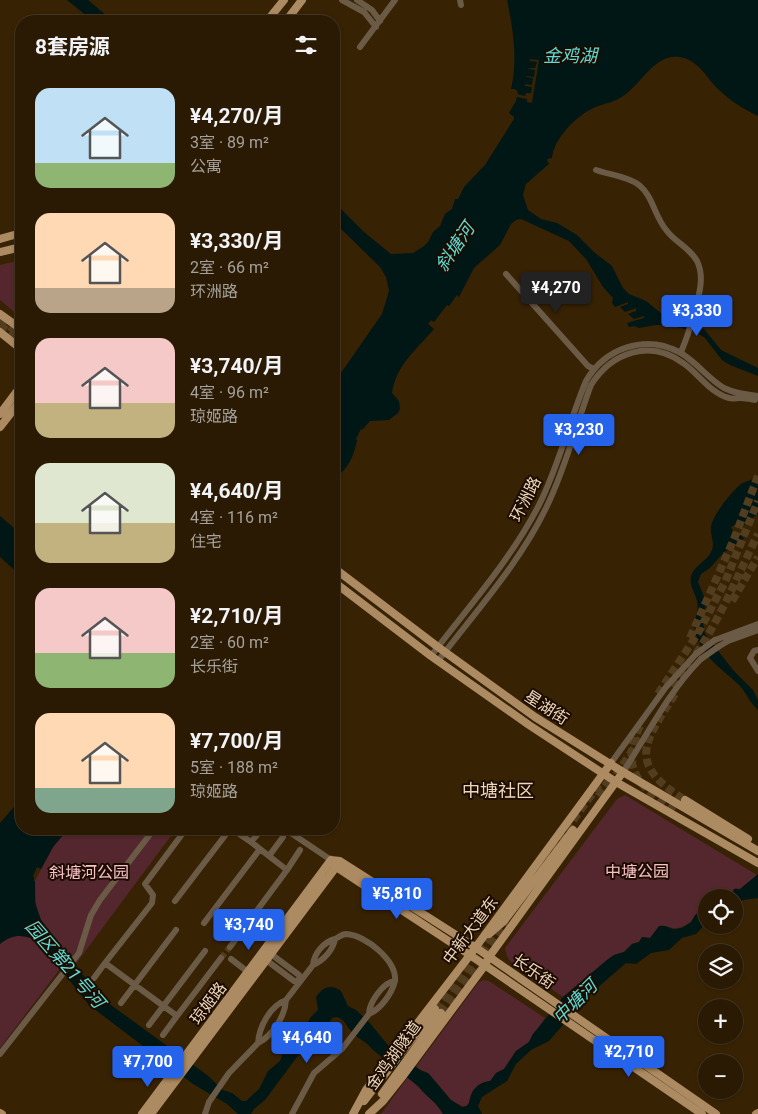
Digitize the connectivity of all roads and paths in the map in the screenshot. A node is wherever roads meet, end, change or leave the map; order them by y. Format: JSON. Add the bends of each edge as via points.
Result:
{"nodes":[{"id":1,"x":284,"y":0,"type":"edge"},
{"id":2,"x":302,"y":0,"type":"edge"},
{"id":3,"x":342,"y":0,"type":"edge"},
{"id":4,"x":357,"y":0,"type":"edge"},
{"id":5,"x":395,"y":0,"type":"edge"},
{"id":6,"x":272,"y":15,"type":"edge"},
{"id":7,"x":291,"y":15,"type":"edge"},
{"id":8,"x":378,"y":24,"type":"junction"},
{"id":9,"x":360,"y":48,"type":"dead end"},
{"id":10,"x":596,"y":170,"type":"dead end"},
{"id":11,"x":15,"y":235,"type":"edge"},
{"id":12,"x":0,"y":239,"type":"edge"},
{"id":13,"x":15,"y":248,"type":"edge"},
{"id":14,"x":0,"y":252,"type":"edge"},
{"id":15,"x":506,"y":274,"type":"dead end"},
{"id":16,"x":698,"y":299,"type":"junction"},
{"id":17,"x":0,"y":314,"type":"edge"},
{"id":18,"x":691,"y":320,"type":"junction"},
{"id":19,"x":15,"y":325,"type":"edge"},
{"id":20,"x":0,"y":332,"type":"edge"},
{"id":21,"x":15,"y":343,"type":"edge"},
{"id":22,"x":681,"y":353,"type":"junction"},
{"id":23,"x":594,"y":369,"type":"junction"},
{"id":24,"x":15,"y":394,"type":"edge"},
{"id":25,"x":742,"y":396,"type":"junction"},
{"id":26,"x":758,"y":396,"type":"edge"},
{"id":27,"x":758,"y":400,"type":"edge"},
{"id":28,"x":15,"y":408,"type":"edge"},
{"id":29,"x":0,"y":414,"type":"edge"},
{"id":30,"x":0,"y":427,"type":"edge"},
{"id":31,"x":340,"y":572,"type":"edge"},
{"id":32,"x":340,"y":587,"type":"edge"},
{"id":33,"x":758,"y":624,"type":"edge"},
{"id":34,"x":758,"y":630,"type":"edge"},
{"id":35,"x":716,"y":644,"type":"junction"},
{"id":36,"x":442,"y":649,"type":"junction"},
{"id":37,"x":758,"y":650,"type":"edge"},
{"id":38,"x":435,"y":658,"type":"junction"},
{"id":39,"x":758,"y":671,"type":"edge"},
{"id":40,"x":611,"y":763,"type":"junction"},
{"id":41,"x":623,"y":772,"type":"junction"},
{"id":42,"x":603,"y":774,"type":"junction"},
{"id":43,"x":616,"y":782,"type":"junction"},
{"id":44,"x":685,"y":800,"type":"tunnel mouth"},
{"id":45,"x":676,"y":813,"type":"tunnel mouth"},
{"id":46,"x":573,"y":830,"type":"dead end"},
{"id":47,"x":149,"y":835,"type":"edge"},
{"id":48,"x":182,"y":835,"type":"edge"},
{"id":49,"x":226,"y":835,"type":"edge"},
{"id":50,"x":240,"y":835,"type":"edge"},
{"id":51,"x":257,"y":835,"type":"edge"},
{"id":52,"x":294,"y":835,"type":"edge"},
{"id":53,"x":283,"y":837,"type":"dead end"},
{"id":54,"x":251,"y":842,"type":"junction"},
{"id":55,"x":758,"y":845,"type":"edge"},
{"id":56,"x":260,"y":849,"type":"junction"},
{"id":57,"x":300,"y":850,"type":"dead end"},
{"id":58,"x":758,"y":851,"type":"edge"},
{"id":59,"x":269,"y":856,"type":"junction"},
{"id":60,"x":336,"y":863,"type":"junction"},
{"id":61,"x":758,"y":863,"type":"edge"},
{"id":62,"x":287,"y":870,"type":"junction"},
{"id":63,"x":175,"y":901,"type":"dead end"},
{"id":64,"x":204,"y":923,"type":"dead end"},
{"id":65,"x":176,"y":930,"type":"dead end"},
{"id":66,"x":230,"y":947,"type":"tunnel mouth"},
{"id":67,"x":475,"y":947,"type":"junction"},
{"id":68,"x":205,"y":951,"type":"dead end"},
{"id":69,"x":470,"y":955,"type":"junction"},
{"id":70,"x":268,"y":957,"type":"junction"},
{"id":71,"x":489,"y":957,"type":"junction"},
{"id":72,"x":221,"y":958,"type":"tunnel mouth"},
{"id":73,"x":231,"y":959,"type":"dead end"},
{"id":74,"x":106,"y":963,"type":"junction"},
{"id":75,"x":485,"y":965,"type":"junction"},
{"id":76,"x":248,"y":972,"type":"junction"},
{"id":77,"x":94,"y":978,"type":"dead end"},
{"id":78,"x":300,"y":981,"type":"junction"},
{"id":79,"x":135,"y":985,"type":"junction"},
{"id":80,"x":286,"y":1000,"type":"junction"},
{"id":81,"x":121,"y":1003,"type":"dead end"},
{"id":82,"x":549,"y":1004,"type":"junction"},
{"id":83,"x":163,"y":1006,"type":"junction"},
{"id":84,"x":177,"y":1016,"type":"junction"},
{"id":85,"x":572,"y":1020,"type":"junction"},
{"id":86,"x":149,"y":1025,"type":"dead end"},
{"id":87,"x":163,"y":1035,"type":"dead end"},
{"id":88,"x":258,"y":1043,"type":"junction"},
{"id":89,"x":0,"y":1054,"type":"edge"},
{"id":90,"x":188,"y":1058,"type":"junction"},
{"id":91,"x":174,"y":1077,"type":"junction"},
{"id":92,"x":142,"y":1114,"type":"edge"},
{"id":93,"x":151,"y":1114,"type":"edge"},
{"id":94,"x":206,"y":1114,"type":"edge"},
{"id":95,"x":292,"y":1114,"type":"edge"},
{"id":96,"x":354,"y":1114,"type":"edge"},
{"id":97,"x":368,"y":1114,"type":"edge"},
{"id":98,"x":702,"y":1114,"type":"edge"},
{"id":99,"x":716,"y":1114,"type":"edge"}],
"edges":[{"from":1,"to":6,"type":"main road"},
{"from":2,"to":7,"type":"main road"},
{"from":3,"to":8,"type":"street"},
{"from":4,"to":8,"type":"street","via":[[372,10]]},
{"from":5,"to":8,"type":"street"},
{"from":8,"to":9,"type":"street"},
{"from":10,"to":16,"type":"street","via":[[632,181],[643,189],[667,233],[696,260],[701,276]]},
{"from":11,"to":12,"type":"main road"},
{"from":13,"to":14,"type":"main road"},
{"from":15,"to":23,"type":"street"},
{"from":16,"to":18,"type":"street","via":[[691,304]]},
{"from":16,"to":18,"type":"street","via":[[702,304],[700,315]]},
{"from":17,"to":19,"type":"main road"},
{"from":18,"to":22,"type":"street"},
{"from":20,"to":21,"type":"main road"},
{"from":22,"to":23,"type":"street","name":"环洲路","via":[[652,343],[639,344],[611,354]]},
{"from":22,"to":25,"type":"street","name":"环洲路","via":[[710,378]]},
{"from":23,"to":36,"type":"street","name":"环洲路","via":[[578,400],[549,485],[528,525]]},
{"from":24,"to":29,"type":"main road"},
{"from":25,"to":26,"type":"street","name":"环洲路"},
{"from":25,"to":27,"type":"street","name":"环洲路"},
{"from":25,"to":36,"type":"street","name":"环洲路","via":[[729,398],[706,385],[684,363],[654,351],[629,353],[608,364],[591,385],[555,488],[536,528],[513,563]]},
{"from":28,"to":30,"type":"main road"},
{"from":31,"to":36,"type":"main road","name":"星湖街"},
{"from":32,"to":38,"type":"main road","name":"星湖街"},
{"from":33,"to":35,"type":"street"},
{"from":34,"to":35,"type":"street"},
{"from":35,"to":40,"type":"street","bridge":true,"via":[[696,654],[666,686]]},
{"from":35,"to":41,"type":"street","bridge":true,"via":[[689,671]]},
{"from":36,"to":38,"type":"street","name":"环洲路"},
{"from":36,"to":40,"type":"main road","name":"星湖街","via":[[535,717]]},
{"from":37,"to":39,"type":"street","via":[[750,658]]},
{"from":38,"to":42,"type":"main road","name":"星湖街","via":[[529,726]]},
{"from":40,"to":41,"type":"main road","name":"星湖街"},
{"from":40,"to":42,"type":"main road","name":"中新大道东"},
{"from":41,"to":43,"type":"main road","name":"中新大道东"},
{"from":41,"to":58,"type":"main road","name":"星湖街"},
{"from":42,"to":43,"type":"main road","name":"星湖街"},
{"from":42,"to":67,"type":"main road","name":"中新大道东"},
{"from":43,"to":61,"type":"main road","name":"星湖街"},
{"from":43,"to":71,"type":"main road","name":"中新大道东"},
{"from":44,"to":55,"type":"main road"},
{"from":45,"to":61,"type":"main road"},
{"from":46,"to":67,"type":"main road","via":[[504,921]]},
{"from":47,"to":89,"type":"street","via":[[100,900],[91,915],[79,952]]},
{"from":48,"to":74,"type":"street","via":[[145,884],[153,895],[152,903]]},
{"from":49,"to":63,"type":"street"},
{"from":50,"to":54,"type":"street"},
{"from":51,"to":54,"type":"street"},
{"from":52,"to":60,"type":"street","name":"长乐街"},
{"from":53,"to":59,"type":"street"},
{"from":54,"to":56,"type":"street"},
{"from":56,"to":59,"type":"street"},
{"from":56,"to":64,"type":"street"},
{"from":57,"to":62,"type":"street"},
{"from":59,"to":62,"type":"street"},
{"from":60,"to":67,"type":"main road","name":"长乐街"},
{"from":60,"to":69,"type":"main road","name":"长乐街"},
{"from":60,"to":70,"type":"main road","name":"琼姬路"},
{"from":60,"to":76,"type":"main road","name":"琼姬路"},
{"from":62,"to":66,"type":"street"},
{"from":65,"to":79,"type":"street"},
{"from":67,"to":69,"type":"main road","name":"中新大道东"},
{"from":67,"to":71,"type":"main road","name":"长乐街"},
{"from":68,"to":83,"type":"street"},
{"from":69,"to":75,"type":"main road","name":"长乐街"},
{"from":69,"to":96,"type":"main road","name":"中新大道东","via":[[366,1090]]},
{"from":70,"to":78,"type":"street","via":[[294,981]]},
{"from":70,"to":90,"type":"main road","name":"琼姬路"},
{"from":71,"to":75,"type":"main road","name":"中新大道东"},
{"from":71,"to":82,"type":"main road","name":"长乐街"},
{"from":72,"to":84,"type":"street"},
{"from":73,"to":76,"type":"street"},
{"from":74,"to":77,"type":"street"},
{"from":74,"to":79,"type":"street"},
{"from":75,"to":82,"type":"main road","name":"长乐街"},
{"from":75,"to":97,"type":"main road","name":"中新大道东","via":[[402,1077]]},
{"from":76,"to":90,"type":"main road","name":"琼姬路"},
{"from":78,"to":80,"type":"street"},
{"from":78,"to":95,"type":"street","via":[[328,954],[340,935],[366,942],[379,951],[395,971],[395,981],[388,983],[380,993],[342,1049],[314,1073]]},
{"from":79,"to":81,"type":"street"},
{"from":79,"to":83,"type":"street"},
{"from":80,"to":88,"type":"street","via":[[274,1028]]},
{"from":80,"to":88,"type":"street","via":[[276,1006],[265,1021]]},
{"from":82,"to":85,"type":"main road","name":"长乐街"},
{"from":83,"to":84,"type":"street"},
{"from":83,"to":86,"type":"street"},
{"from":84,"to":87,"type":"street"},
{"from":85,"to":98,"type":"main road","name":"长乐街"},
{"from":85,"to":99,"type":"main road","name":"长乐街"},
{"from":88,"to":94,"type":"street","via":[[236,1065],[210,1100]]},
{"from":90,"to":91,"type":"main road","name":"琼姬路"},
{"from":91,"to":92,"type":"main road","name":"琼姬路"},
{"from":91,"to":93,"type":"main road","name":"琼姬路"},
{"from":96,"to":97,"type":"main road","name":"金鸡湖隧道","via":[[438,1011]]}]}
